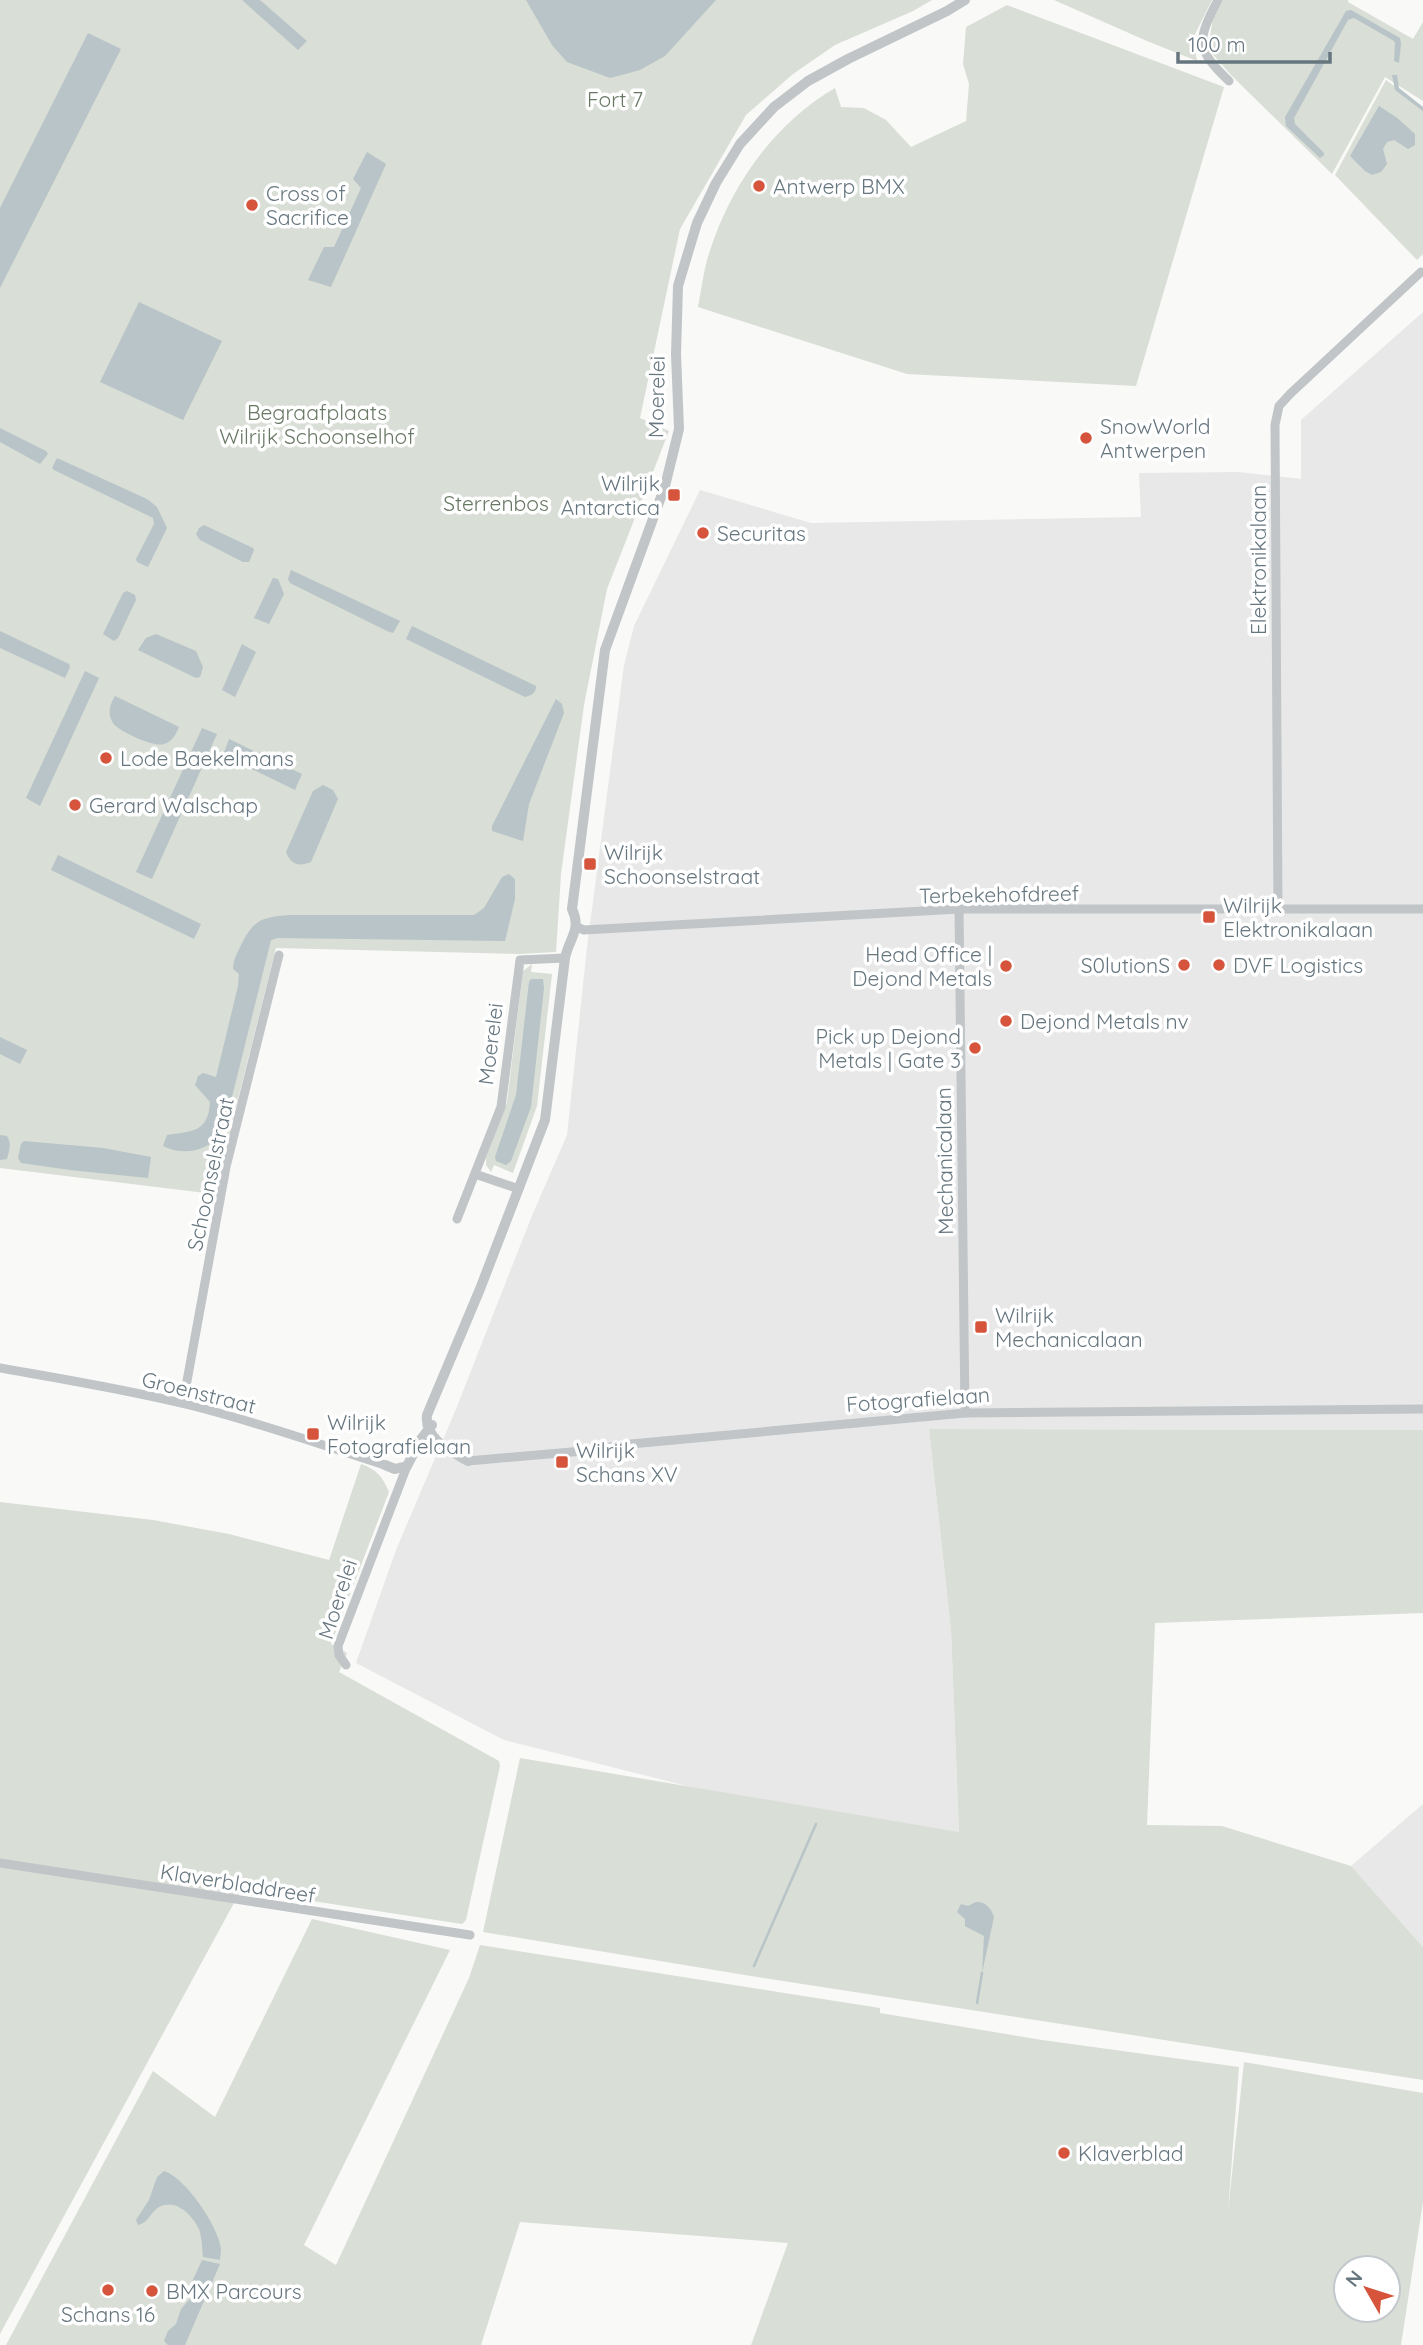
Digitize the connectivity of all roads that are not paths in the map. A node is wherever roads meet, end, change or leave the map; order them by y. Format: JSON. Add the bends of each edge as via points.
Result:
{"nodes":[{"id":1,"x":965,"y":0,"type":"edge"},
{"id":2,"x":1218,"y":0,"type":"edge"},
{"id":3,"x":1229,"y":81,"type":"dead end"},
{"id":4,"x":1421,"y":272,"type":"edge"},
{"id":5,"x":959,"y":909,"type":"junction"},
{"id":6,"x":1423,"y":909,"type":"edge"},
{"id":7,"x":1279,"y":910,"type":"junction"},
{"id":8,"x":577,"y":927,"type":"junction"},
{"id":9,"x":279,"y":955,"type":"dead end"},
{"id":10,"x":565,"y":958,"type":"junction"},
{"id":11,"x":475,"y":1174,"type":"junction"},
{"id":12,"x":519,"y":1189,"type":"junction"},
{"id":13,"x":457,"y":1219,"type":"dead end"},
{"id":14,"x":0,"y":1368,"type":"edge"},
{"id":15,"x":183,"y":1403,"type":"junction"},
{"id":16,"x":1423,"y":1409,"type":"edge"},
{"id":17,"x":965,"y":1413,"type":"junction"},
{"id":18,"x":429,"y":1430,"type":"junction"},
{"id":19,"x":468,"y":1461,"type":"joint"},
{"id":20,"x":385,"y":1465,"type":"joint"},
{"id":21,"x":407,"y":1466,"type":"junction"},
{"id":22,"x":346,"y":1665,"type":"dead end"},
{"id":23,"x":0,"y":1863,"type":"edge"},
{"id":24,"x":470,"y":1936,"type":"dead end"}],
"edges":[{"from":1,"to":8,"type":"street","name":"Moerelei","via":[[808,81],[774,107],[740,144],[697,223],[678,286],[679,429],[665,486],[605,650],[572,909]]},
{"from":2,"to":3,"type":"street","via":[[1203,33],[1202,47]]},
{"from":4,"to":7,"type":"street","name":"Elektronikalaan","via":[[1279,407],[1275,425]]},
{"from":5,"to":7,"type":"street","name":"Terbekehofdreef"},
{"from":5,"to":8,"type":"street","name":"Terbekehofdreef"},
{"from":5,"to":17,"type":"street","name":"Mechanicalaan"},
{"from":6,"to":7,"type":"street","name":"Terbekehofdreef"},
{"from":8,"to":10,"type":"street","name":"Moerelei"},
{"from":9,"to":15,"type":"street","name":"Schoonselstraat","via":[[226,1167]]},
{"from":10,"to":11,"type":"street","name":"Moerelei","via":[[520,960],[501,1107]]},
{"from":10,"to":12,"type":"street","name":"Moerelei","via":[[545,1120]]},
{"from":11,"to":12,"type":"street"},
{"from":11,"to":13,"type":"street","name":"Moerelei"},
{"from":12,"to":18,"type":"street","name":"Moerelei","via":[[427,1415]]},
{"from":14,"to":15,"type":"street","name":"Groenstraat"},
{"from":15,"to":20,"type":"street","name":"Groenstraat"},
{"from":16,"to":17,"type":"street","name":"Fotografielaan"},
{"from":17,"to":19,"type":"street","name":"Fotografielaan"},
{"from":18,"to":19,"type":"street","name":"Fotografielaan"},
{"from":18,"to":21,"type":"street","name":"Moerelei"},
{"from":20,"to":21,"type":"street","via":[[395,1469]]},
{"from":21,"to":22,"type":"street","name":"Moerelei","via":[[341,1635],[339,1655]]},
{"from":23,"to":24,"type":"street","name":"Klaverbladdreef"}]}
